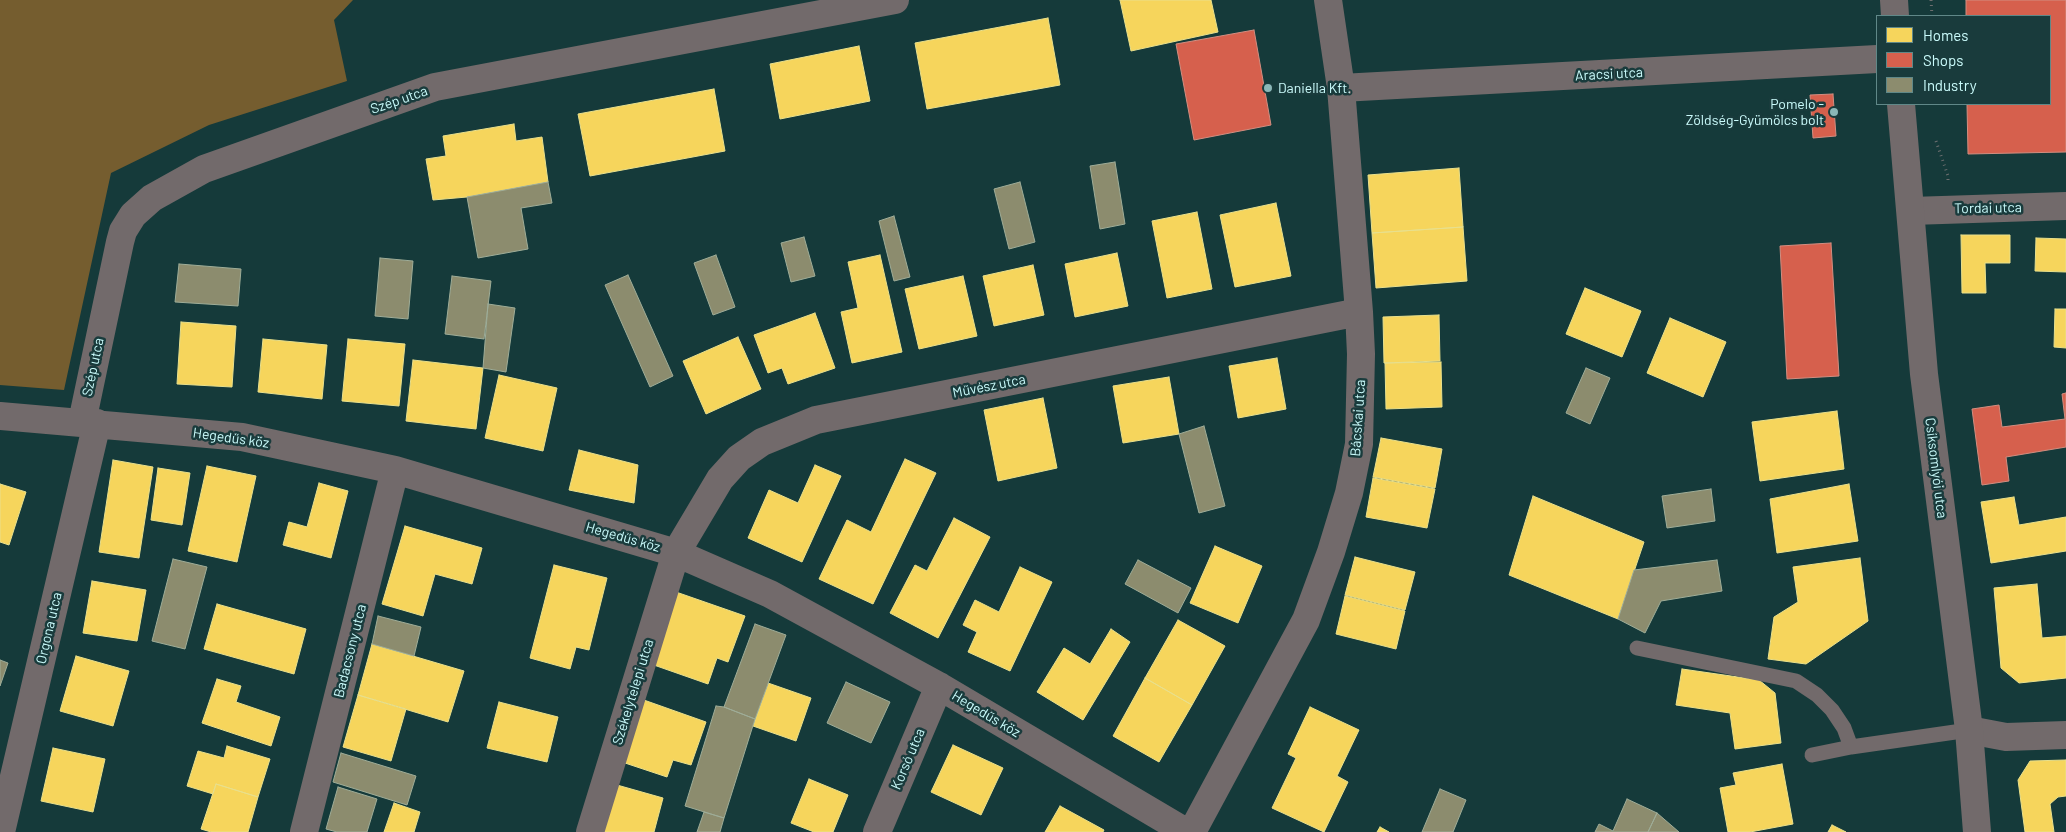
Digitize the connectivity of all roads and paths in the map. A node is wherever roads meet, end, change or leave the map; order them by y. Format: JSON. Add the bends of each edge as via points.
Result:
{"nodes":[{"id":1,"x":895,"y":0,"type":"edge"},
{"id":2,"x":1328,"y":0,"type":"edge"},
{"id":3,"x":1894,"y":0,"type":"edge"},
{"id":4,"x":1931,"y":0,"type":"edge"},
{"id":5,"x":1895,"y":15,"type":"edge"},
{"id":6,"x":1932,"y":15,"type":"edge"},
{"id":7,"x":1876,"y":59,"type":"edge"},
{"id":8,"x":1341,"y":88,"type":"junction"},
{"id":9,"x":1901,"y":105,"type":"edge"},
{"id":10,"x":2066,"y":206,"type":"edge"},
{"id":11,"x":1911,"y":211,"type":"junction"},
{"id":12,"x":1358,"y":312,"type":"junction"},
{"id":13,"x":0,"y":416,"type":"edge"},
{"id":14,"x":90,"y":423,"type":"junction"},
{"id":15,"x":395,"y":470,"type":"junction"},
{"id":16,"x":676,"y":553,"type":"junction"},
{"id":17,"x":1637,"y":648,"type":"dead end"},
{"id":18,"x":940,"y":686,"type":"junction"},
{"id":19,"x":1969,"y":730,"type":"junction"},
{"id":20,"x":2066,"y":735,"type":"edge"},
{"id":21,"x":1852,"y":747,"type":"junction"},
{"id":22,"x":1812,"y":755,"type":"dead end"},
{"id":23,"x":0,"y":832,"type":"edge"},
{"id":24,"x":304,"y":832,"type":"edge"},
{"id":25,"x":590,"y":832,"type":"edge"},
{"id":26,"x":877,"y":832,"type":"edge"},
{"id":27,"x":1186,"y":832,"type":"edge"},
{"id":28,"x":1192,"y":832,"type":"edge"},
{"id":29,"x":1977,"y":832,"type":"edge"}],
"edges":[{"from":1,"to":14,"type":"street","name":"Szép utca","via":[[435,87],[196,173],[148,201],[133,215],[123,231]]},
{"from":2,"to":8,"type":"street","name":"Bácskai utca"},
{"from":3,"to":5,"type":"street"},
{"from":4,"to":6,"type":"path"},
{"from":7,"to":8,"type":"street","name":"Aracsi utca"},
{"from":8,"to":12,"type":"street","name":"Bácskai utca"},
{"from":9,"to":11,"type":"street","name":"Csíksomlyói utca"},
{"from":10,"to":11,"type":"street","name":"Tordai utca"},
{"from":11,"to":19,"type":"street","name":"Csíksomlyói utca","via":[[1924,374]]},
{"from":12,"to":16,"type":"street","name":"Művész utca","via":[[816,420],[762,442],[739,458],[720,479]]},
{"from":12,"to":28,"type":"street","name":"Bácskai utca","via":[[1361,354],[1359,444],[1349,493],[1331,552],[1306,620]]},
{"from":13,"to":14,"type":"street","name":"Hegedűs köz"},
{"from":14,"to":15,"type":"street","name":"Hegedűs köz","via":[[242,437]]},
{"from":14,"to":23,"type":"street","name":"Orgona utca"},
{"from":15,"to":16,"type":"street","name":"Hegedűs köz"},
{"from":15,"to":24,"type":"street","name":"Badacsony utca"},
{"from":16,"to":18,"type":"street","name":"Hegedűs köz","via":[[770,594]]},
{"from":16,"to":25,"type":"street","name":"Székelytelepi utca"},
{"from":17,"to":21,"type":"lane","via":[[1796,681],[1832,710]]},
{"from":18,"to":26,"type":"street","name":"Korsó utca"},
{"from":18,"to":27,"type":"street","name":"Hegedűs köz"},
{"from":19,"to":20,"type":"street","via":[[2006,737]]},
{"from":19,"to":21,"type":"lane"},
{"from":19,"to":29,"type":"street","name":"Csíksomlyói utca"},
{"from":21,"to":22,"type":"lane"}]}
